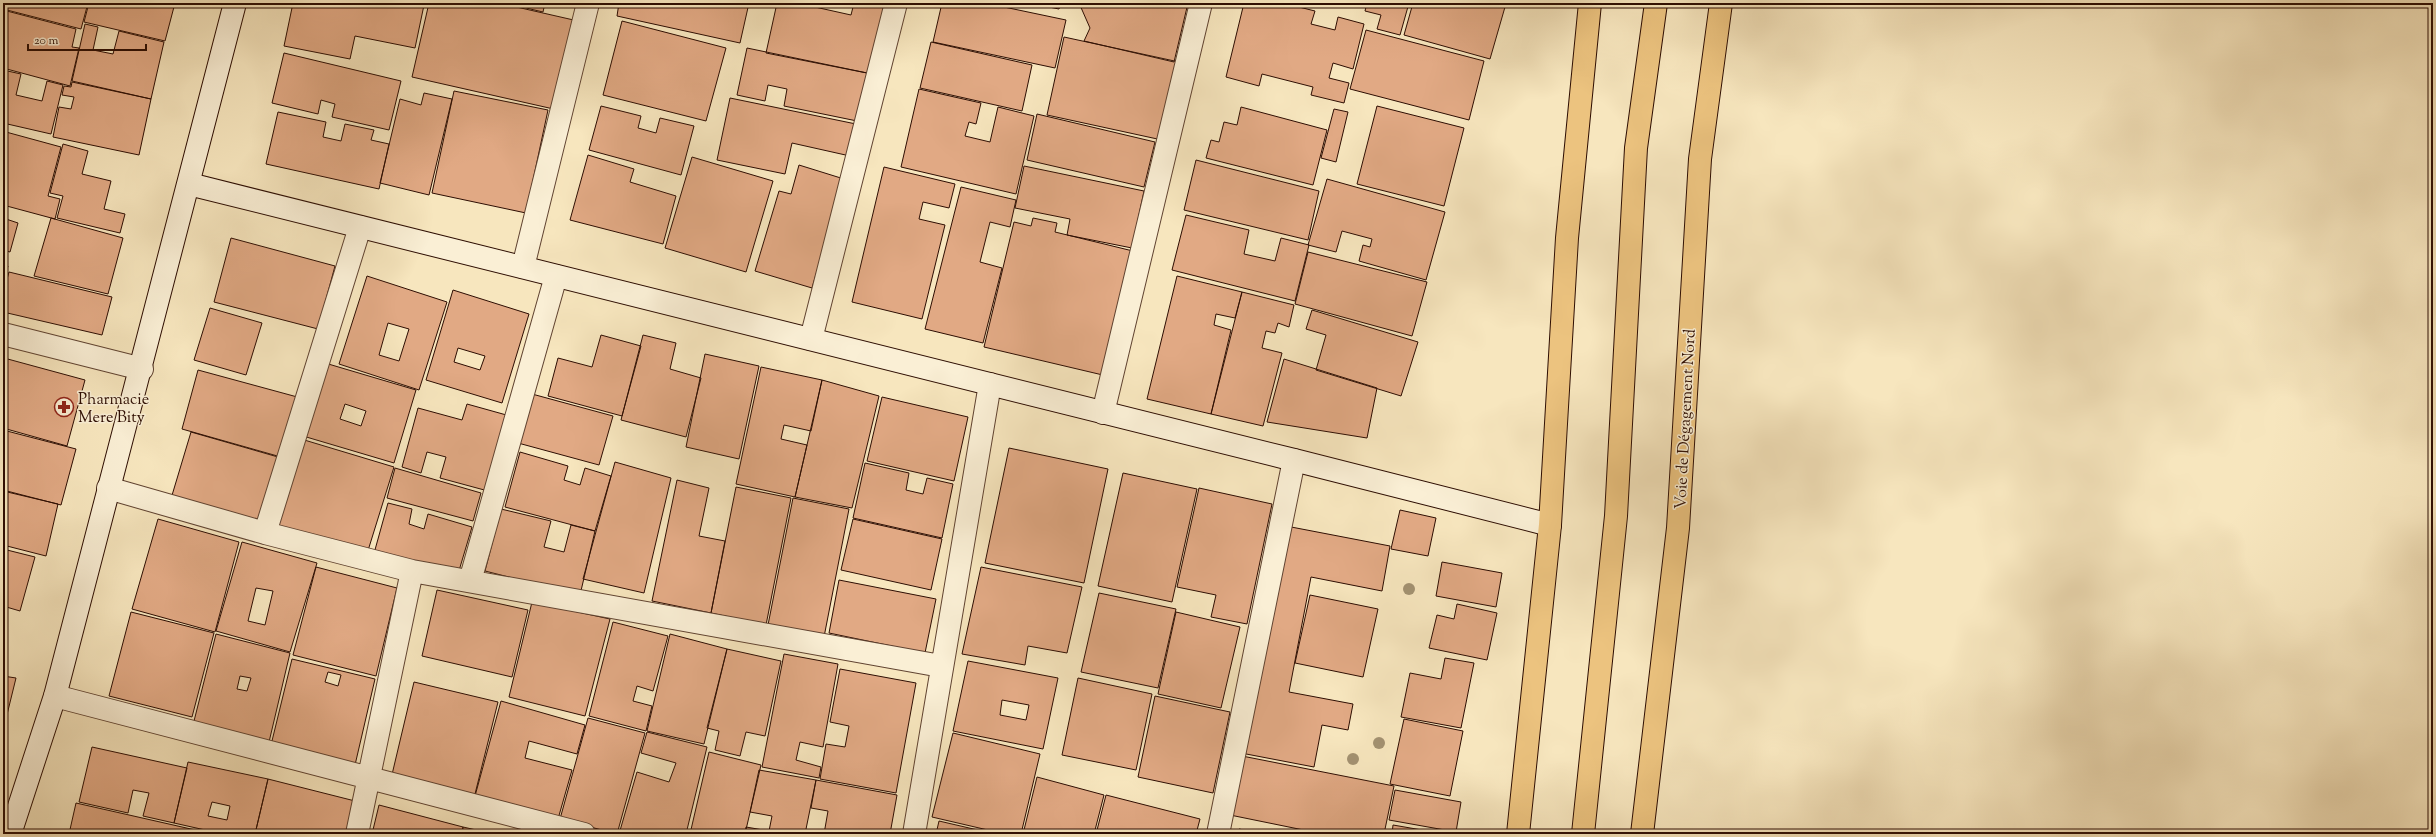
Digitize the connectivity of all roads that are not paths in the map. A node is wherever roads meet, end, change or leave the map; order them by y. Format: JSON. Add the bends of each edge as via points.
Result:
{"nodes":[{"id":1,"x":235,"y":3,"type":"edge"},
{"id":2,"x":588,"y":3,"type":"edge"},
{"id":3,"x":896,"y":3,"type":"edge"},
{"id":4,"x":1201,"y":3,"type":"edge"},
{"id":5,"x":1590,"y":3,"type":"edge"},
{"id":6,"x":1656,"y":3,"type":"edge"},
{"id":7,"x":1721,"y":3,"type":"edge"},
{"id":8,"x":189,"y":184,"type":"junction"},
{"id":9,"x":360,"y":227,"type":"junction"},
{"id":10,"x":523,"y":268,"type":"junction"},
{"id":11,"x":556,"y":276,"type":"junction"},
{"id":12,"x":3,"y":334,"type":"edge"},
{"id":13,"x":811,"y":339,"type":"junction"},
{"id":14,"x":142,"y":369,"type":"junction"},
{"id":15,"x":990,"y":384,"type":"junction"},
{"id":16,"x":1103,"y":413,"type":"junction"},
{"id":17,"x":1294,"y":460,"type":"junction"},
{"id":18,"x":108,"y":488,"type":"junction"},
{"id":19,"x":1550,"y":525,"type":"junction"},
{"id":20,"x":265,"y":533,"type":"junction"},
{"id":21,"x":412,"y":571,"type":"junction"},
{"id":22,"x":470,"y":581,"type":"junction"},
{"id":23,"x":941,"y":666,"type":"junction"},
{"id":24,"x":55,"y":696,"type":"junction"},
{"id":25,"x":369,"y":778,"type":"junction"},
{"id":26,"x":10,"y":834,"type":"edge"},
{"id":27,"x":358,"y":834,"type":"edge"},
{"id":28,"x":584,"y":834,"type":"edge"},
{"id":29,"x":914,"y":834,"type":"edge"},
{"id":30,"x":1218,"y":834,"type":"edge"},
{"id":31,"x":1518,"y":834,"type":"edge"},
{"id":32,"x":1583,"y":834,"type":"edge"},
{"id":33,"x":1642,"y":834,"type":"edge"}],
"edges":[{"from":1,"to":8,"type":"street"},
{"from":2,"to":10,"type":"street"},
{"from":3,"to":13,"type":"street"},
{"from":4,"to":16,"type":"street"},
{"from":5,"to":19,"type":"main road","via":[[1567,238]]},
{"from":6,"to":32,"type":"main road","via":[[1636,148],[1616,516]]},
{"from":7,"to":33,"type":"main road","name":"Voie de Dégagement Nord","via":[[1700,159],[1678,528]]},
{"from":8,"to":9,"type":"street"},
{"from":8,"to":14,"type":"street"},
{"from":9,"to":10,"type":"street"},
{"from":9,"to":20,"type":"street"},
{"from":10,"to":11,"type":"street"},
{"from":11,"to":13,"type":"street"},
{"from":11,"to":22,"type":"street"},
{"from":12,"to":14,"type":"street"},
{"from":13,"to":15,"type":"street"},
{"from":14,"to":18,"type":"street"},
{"from":15,"to":16,"type":"street"},
{"from":15,"to":23,"type":"street"},
{"from":16,"to":17,"type":"street"},
{"from":17,"to":19,"type":"street"},
{"from":17,"to":30,"type":"street"},
{"from":18,"to":20,"type":"street"},
{"from":18,"to":24,"type":"street"},
{"from":19,"to":31,"type":"main road"},
{"from":20,"to":21,"type":"street"},
{"from":21,"to":22,"type":"street"},
{"from":21,"to":25,"type":"street"},
{"from":22,"to":23,"type":"street"},
{"from":23,"to":29,"type":"street"},
{"from":24,"to":25,"type":"street"},
{"from":24,"to":26,"type":"street"},
{"from":25,"to":27,"type":"street"},
{"from":25,"to":28,"type":"street"}]}
